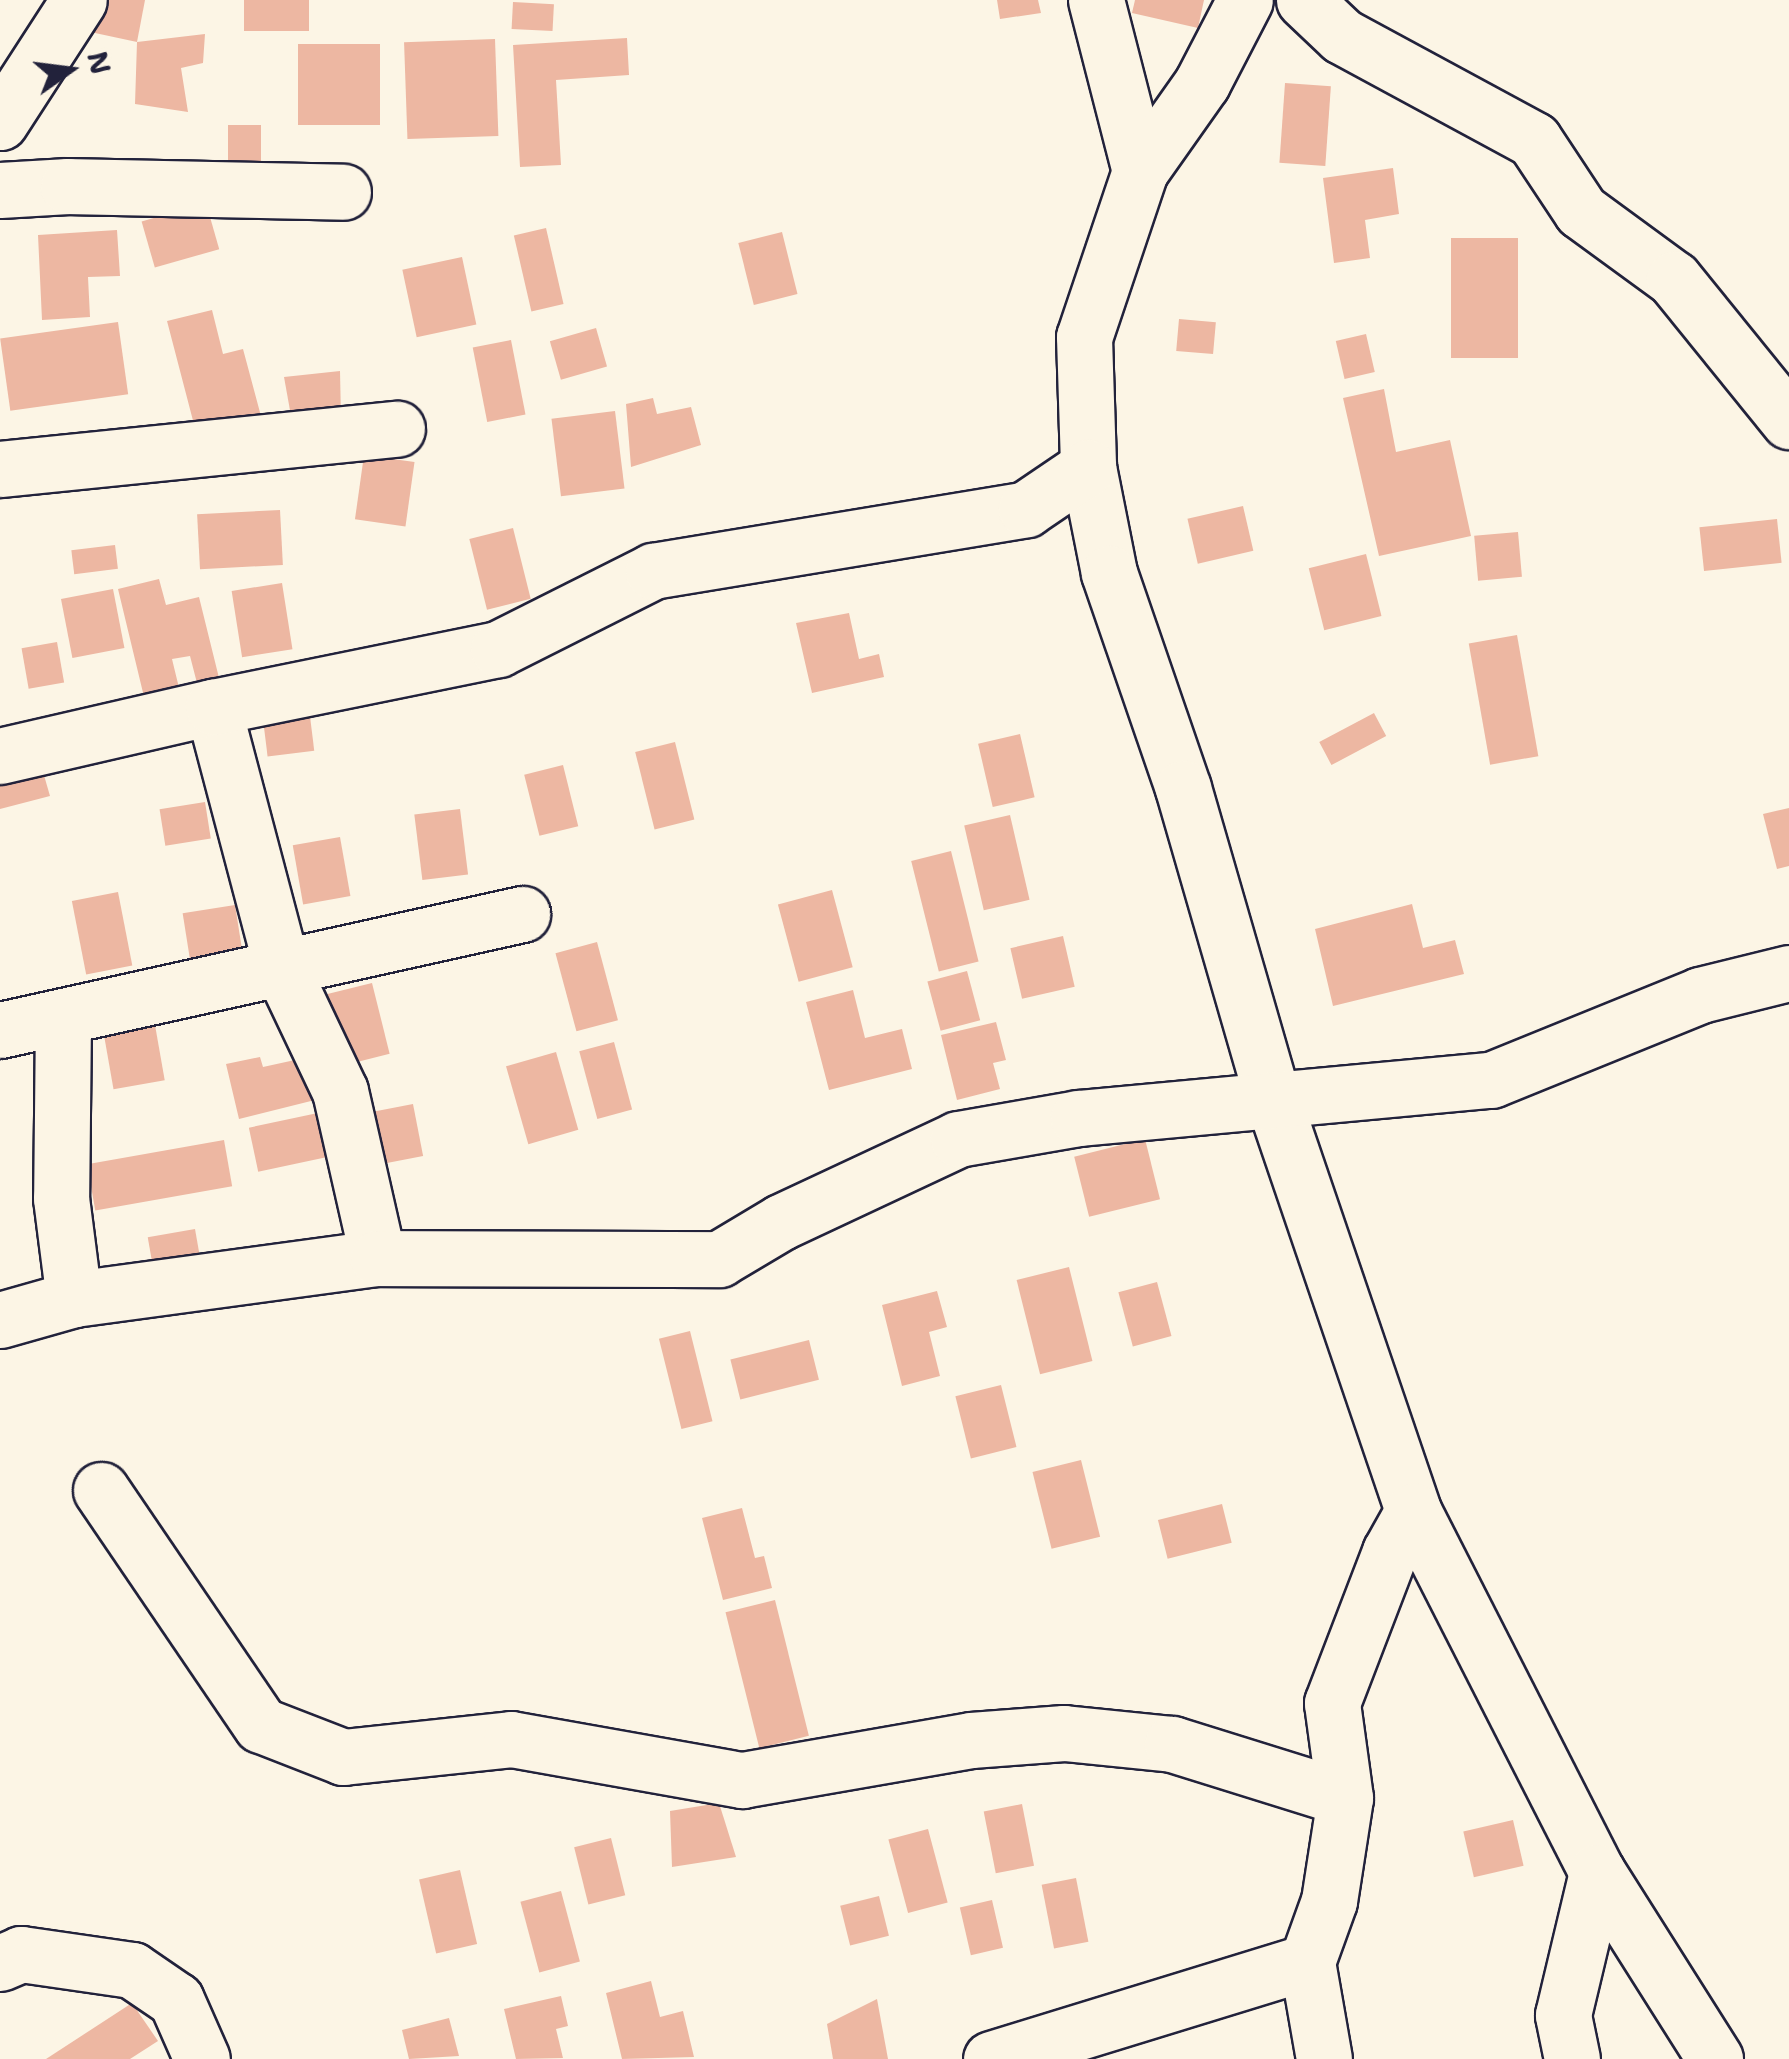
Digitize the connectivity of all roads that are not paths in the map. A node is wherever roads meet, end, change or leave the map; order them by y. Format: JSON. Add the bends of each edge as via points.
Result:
{"nodes":[{"id":1,"x":79,"y":0,"type":"edge"},
{"id":2,"x":1096,"y":0,"type":"edge"},
{"id":3,"x":1245,"y":0,"type":"edge"},
{"id":4,"x":1304,"y":0,"type":"edge"},
{"id":5,"x":0,"y":122,"type":"edge"},
{"id":6,"x":1140,"y":171,"type":"junction"},
{"id":7,"x":0,"y":190,"type":"edge"},
{"id":8,"x":343,"y":192,"type":"dead end"},
{"id":9,"x":1789,"y":421,"type":"edge"},
{"id":10,"x":397,"y":429,"type":"dead end"},
{"id":11,"x":1088,"y":467,"type":"junction"},
{"id":12,"x":0,"y":469,"type":"edge"},
{"id":13,"x":213,"y":707,"type":"junction"},
{"id":14,"x":4,"y":739,"type":"edge"},
{"id":15,"x":522,"y":914,"type":"dead end"},
{"id":16,"x":282,"y":970,"type":"junction"},
{"id":17,"x":1789,"y":973,"type":"edge"},
{"id":18,"x":63,"y":1019,"type":"junction"},
{"id":19,"x":0,"y":1030,"type":"edge"},
{"id":20,"x":1273,"y":1099,"type":"junction"},
{"id":21,"x":378,"y":1258,"type":"junction"},
{"id":22,"x":74,"y":1299,"type":"junction"},
{"id":23,"x":0,"y":1320,"type":"edge"},
{"id":24,"x":101,"y":1490,"type":"dead end"},
{"id":25,"x":1413,"y":1512,"type":"junction"},
{"id":26,"x":1344,"y":1798,"type":"junction"},
{"id":27,"x":1597,"y":1872,"type":"junction"},
{"id":28,"x":0,"y":1962,"type":"edge"},
{"id":29,"x":1308,"y":1962,"type":"junction"},
{"id":30,"x":202,"y":2059,"type":"edge"},
{"id":31,"x":992,"y":2059,"type":"edge"},
{"id":32,"x":1324,"y":2059,"type":"edge"},
{"id":33,"x":1572,"y":2059,"type":"edge"},
{"id":34,"x":1714,"y":2059,"type":"edge"}],
"edges":[{"from":1,"to":5,"type":"street"},
{"from":2,"to":6,"type":"street"},
{"from":3,"to":6,"type":"street","via":[[1202,83]]},
{"from":4,"to":9,"type":"street","via":[[1342,36],[1534,140],[1582,211],[1674,279]]},
{"from":6,"to":11,"type":"street","via":[[1084,337]]},
{"from":7,"to":8,"type":"street"},
{"from":10,"to":12,"type":"street"},
{"from":11,"to":13,"type":"street","via":[[1026,509],[653,572],[498,649]]},
{"from":11,"to":20,"type":"street","via":[[1109,574],[1183,788]]},
{"from":13,"to":14,"type":"street"},
{"from":13,"to":16,"type":"street"},
{"from":15,"to":16,"type":"street"},
{"from":16,"to":18,"type":"street"},
{"from":16,"to":21,"type":"street","via":[[340,1091]]},
{"from":17,"to":20,"type":"street","via":[[1700,996],[1492,1080]]},
{"from":18,"to":19,"type":"street"},
{"from":18,"to":22,"type":"street","via":[[62,1198]]},
{"from":20,"to":21,"type":"street","via":[[1078,1118],[958,1139],[781,1222],[719,1259]]},
{"from":20,"to":25,"type":"street"},
{"from":21,"to":22,"type":"street"},
{"from":22,"to":23,"type":"street"},
{"from":24,"to":26,"type":"street","via":[[261,1724],[343,1757],[511,1739],[742,1780],[972,1740],[1064,1733],[1172,1744]]},
{"from":25,"to":26,"type":"street","via":[[1390,1552],[1332,1703]]},
{"from":25,"to":27,"type":"street"},
{"from":26,"to":29,"type":"street","via":[[1329,1901]]},
{"from":27,"to":33,"type":"street","via":[[1563,2015]]},
{"from":27,"to":34,"type":"street"},
{"from":28,"to":30,"type":"street","via":[[21,1954],[132,1970],[176,2000]]},
{"from":29,"to":31,"type":"street"},
{"from":29,"to":32,"type":"street"}]}
